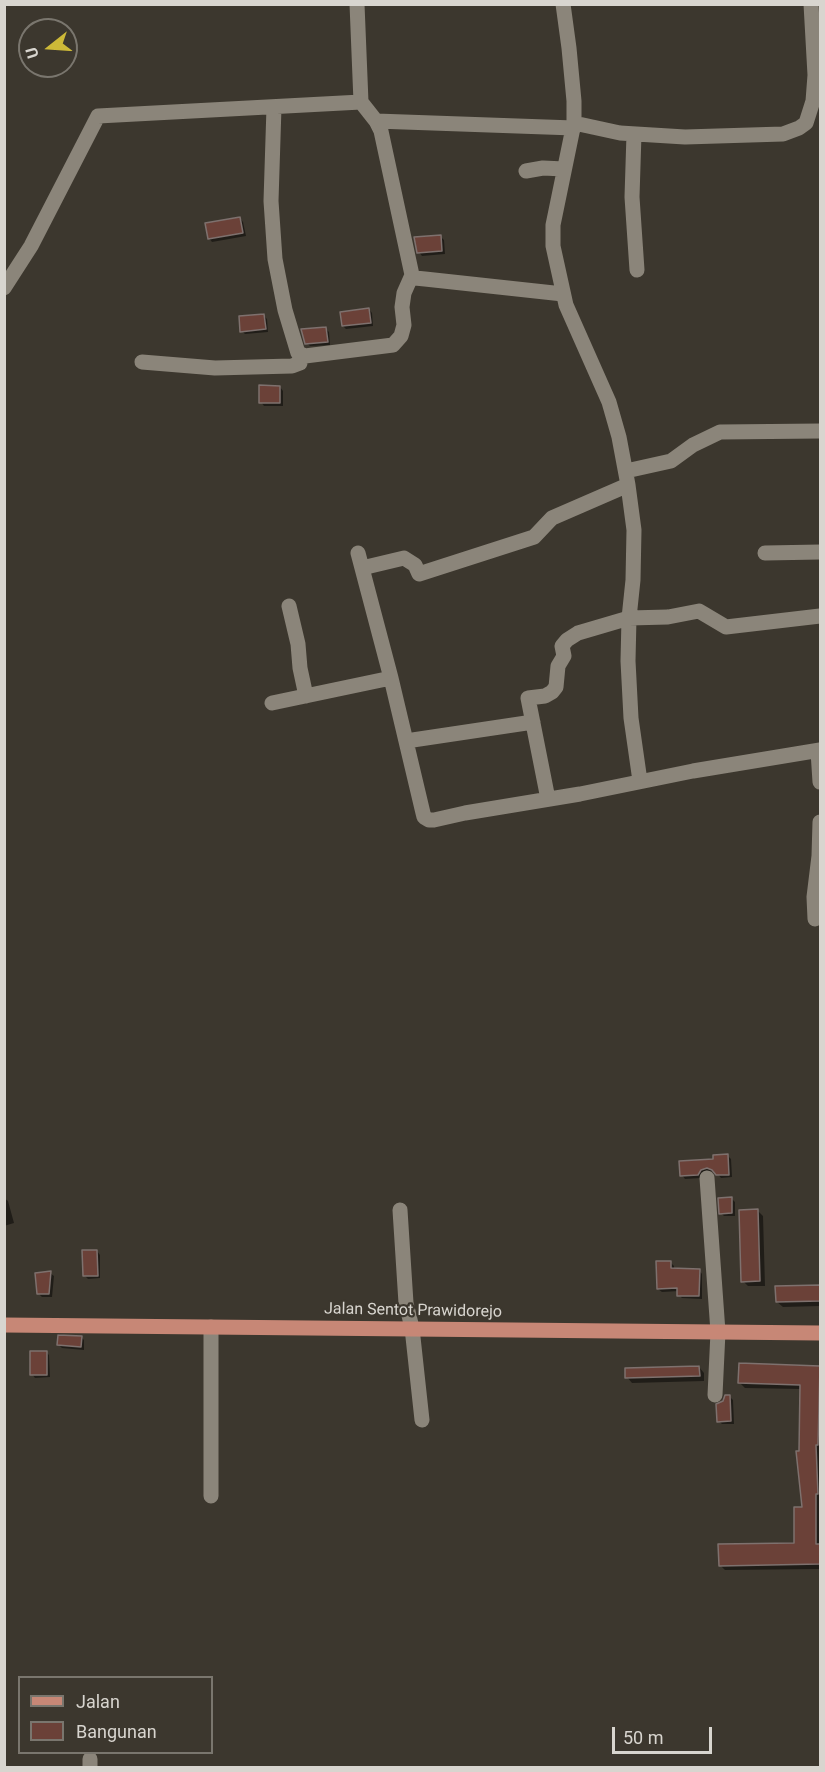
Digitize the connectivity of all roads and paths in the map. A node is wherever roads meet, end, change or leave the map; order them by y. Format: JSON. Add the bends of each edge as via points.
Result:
{"nodes":[{"id":1,"x":357,"y":4,"type":"edge"},
{"id":2,"x":563,"y":4,"type":"edge"},
{"id":3,"x":811,"y":4,"type":"edge"},
{"id":4,"x":817,"y":100,"type":"edge"},
{"id":5,"x":361,"y":102,"type":"junction"},
{"id":6,"x":274,"y":107,"type":"junction"},
{"id":7,"x":376,"y":121,"type":"junction"},
{"id":8,"x":574,"y":125,"type":"junction"},
{"id":9,"x":634,"y":134,"type":"junction"},
{"id":10,"x":564,"y":169,"type":"junction"},
{"id":11,"x":526,"y":171,"type":"dead end"},
{"id":12,"x":637,"y":270,"type":"dead end"},
{"id":13,"x":412,"y":275,"type":"junction"},
{"id":14,"x":4,"y":288,"type":"edge"},
{"id":15,"x":563,"y":294,"type":"junction"},
{"id":16,"x":300,"y":355,"type":"junction"},
{"id":17,"x":142,"y":362,"type":"dead end"},
{"id":18,"x":820,"y":430,"type":"edge"},
{"id":19,"x":627,"y":478,"type":"junction"},
{"id":20,"x":820,"y":552,"type":"edge"},
{"id":21,"x":358,"y":553,"type":"dead end"},
{"id":22,"x":765,"y":553,"type":"dead end"},
{"id":23,"x":362,"y":568,"type":"junction"},
{"id":24,"x":289,"y":606,"type":"dead end"},
{"id":25,"x":820,"y":616,"type":"edge"},
{"id":26,"x":629,"y":618,"type":"junction"},
{"id":27,"x":392,"y":678,"type":"junction"},
{"id":28,"x":306,"y":696,"type":"junction"},
{"id":29,"x":272,"y":703,"type":"dead end"},
{"id":30,"x":533,"y":722,"type":"junction"},
{"id":31,"x":406,"y":741,"type":"junction"},
{"id":32,"x":819,"y":751,"type":"edge"},
{"id":33,"x":640,"y":782,"type":"junction"},
{"id":34,"x":820,"y":782,"type":"edge"},
{"id":35,"x":548,"y":799,"type":"junction"},
{"id":36,"x":820,"y":822,"type":"edge"},
{"id":37,"x":815,"y":919,"type":"dead end"},
{"id":38,"x":706,"y":1178,"type":"dead end"},
{"id":39,"x":400,"y":1210,"type":"dead end"},
{"id":40,"x":4,"y":1325,"type":"edge"},
{"id":41,"x":211,"y":1327,"type":"junction"},
{"id":42,"x":412,"y":1328,"type":"junction"},
{"id":43,"x":718,"y":1332,"type":"junction"},
{"id":44,"x":820,"y":1333,"type":"edge"},
{"id":45,"x":715,"y":1395,"type":"dead end"},
{"id":46,"x":422,"y":1420,"type":"dead end"},
{"id":47,"x":212,"y":1496,"type":"dead end"}],
"edges":[{"from":1,"to":5,"type":"street"},
{"from":2,"to":8,"type":"street"},
{"from":3,"to":4,"type":"street"},
{"from":4,"to":9,"type":"street","via":[[806,123],[791,132],[685,137]]},
{"from":5,"to":6,"type":"street"},
{"from":5,"to":7,"type":"street"},
{"from":6,"to":14,"type":"street","via":[[98,116],[31,246]]},
{"from":6,"to":16,"type":"street","via":[[271,201],[275,259],[285,310]]},
{"from":7,"to":8,"type":"street"},
{"from":7,"to":13,"type":"street"},
{"from":8,"to":9,"type":"street"},
{"from":8,"to":10,"type":"street"},
{"from":9,"to":12,"type":"street","via":[[632,197]]},
{"from":10,"to":11,"type":"street"},
{"from":10,"to":15,"type":"street","via":[[553,225],[553,246]]},
{"from":13,"to":15,"type":"street"},
{"from":13,"to":16,"type":"street","via":[[404,293],[404,325],[393,345]]},
{"from":15,"to":19,"type":"street","via":[[609,402]]},
{"from":16,"to":17,"type":"street","via":[[300,363],[292,366],[215,368]]},
{"from":18,"to":19,"type":"street","via":[[720,432],[671,461]]},
{"from":19,"to":23,"type":"street","via":[[552,518],[534,537],[419,573],[404,558]]},
{"from":19,"to":26,"type":"street","via":[[634,530]]},
{"from":20,"to":22,"type":"street"},
{"from":21,"to":23,"type":"street"},
{"from":23,"to":27,"type":"street"},
{"from":24,"to":28,"type":"street"},
{"from":25,"to":26,"type":"street","via":[[726,627],[699,611]]},
{"from":26,"to":30,"type":"street","via":[[567,640],[562,646],[564,656],[558,666],[556,687],[545,696],[528,698]]},
{"from":26,"to":33,"type":"street","via":[[631,718]]},
{"from":27,"to":28,"type":"street"},
{"from":27,"to":31,"type":"street"},
{"from":28,"to":29,"type":"street"},
{"from":30,"to":31,"type":"street"},
{"from":30,"to":35,"type":"street"},
{"from":31,"to":35,"type":"street","via":[[424,817],[429,820]]},
{"from":32,"to":33,"type":"street"},
{"from":32,"to":34,"type":"street"},
{"from":33,"to":35,"type":"street"},
{"from":36,"to":37,"type":"street"},
{"from":38,"to":43,"type":"street"},
{"from":39,"to":42,"type":"street","via":[[406,1303]]},
{"from":40,"to":41,"type":"main road","name":"Jalan Sentot Prawidorejo"},
{"from":41,"to":42,"type":"main road","name":"Jalan Sentot Prawidorejo"},
{"from":41,"to":47,"type":"street"},
{"from":42,"to":43,"type":"main road","name":"Jalan Sentot Prawidorejo"},
{"from":42,"to":46,"type":"street"},
{"from":43,"to":44,"type":"main road","name":"Jalan Sentot Prawidorejo"},
{"from":43,"to":45,"type":"street"}]}
